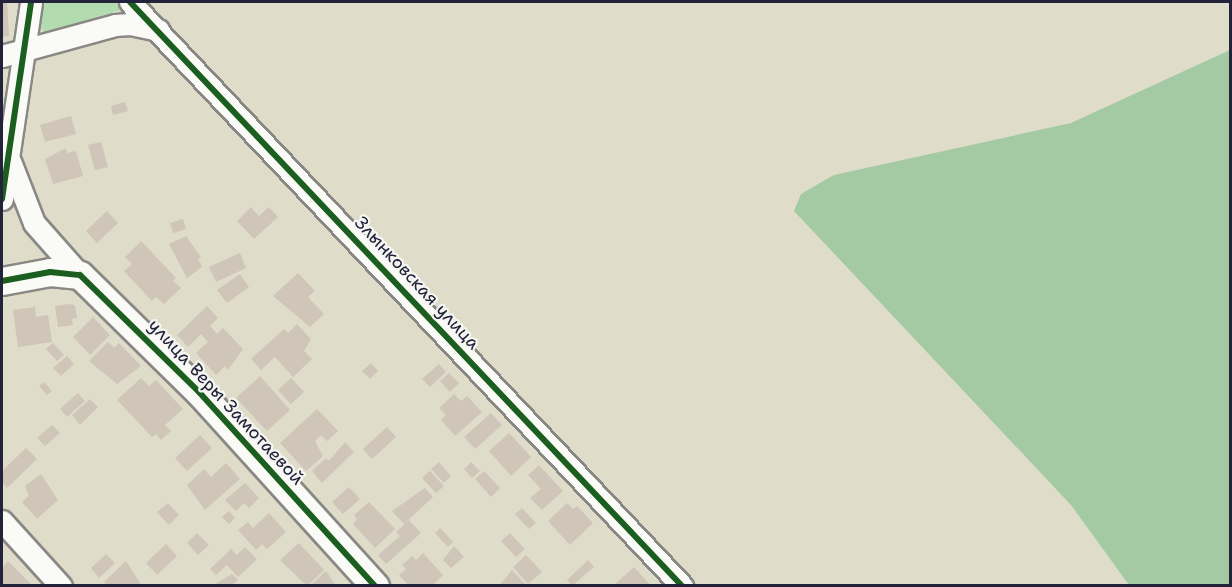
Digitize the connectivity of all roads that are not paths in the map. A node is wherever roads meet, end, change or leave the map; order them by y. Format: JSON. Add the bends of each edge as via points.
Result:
{"nodes":[{"id":1,"x":130,"y":2,"type":"edge"},
{"id":2,"x":32,"y":4,"type":"edge"},
{"id":3,"x":158,"y":30,"type":"junction"},
{"id":4,"x":23,"y":52,"type":"junction"},
{"id":5,"x":2,"y":56,"type":"edge"},
{"id":6,"x":8,"y":155,"type":"junction"},
{"id":7,"x":2,"y":199,"type":"edge"},
{"id":8,"x":80,"y":275,"type":"junction"},
{"id":9,"x":2,"y":281,"type":"edge"},
{"id":10,"x":2,"y":521,"type":"edge"},
{"id":11,"x":61,"y":585,"type":"edge"},
{"id":12,"x":375,"y":585,"type":"edge"},
{"id":13,"x":682,"y":585,"type":"edge"}],
"edges":[{"from":1,"to":3,"type":"street","name":"Злынковская улица"},
{"from":2,"to":4,"type":"street"},
{"from":3,"to":4,"type":"street","via":[[143,25],[115,25]]},
{"from":3,"to":13,"type":"street","name":"Злынковская улица"},
{"from":4,"to":5,"type":"street"},
{"from":4,"to":6,"type":"street"},
{"from":6,"to":7,"type":"street"},
{"from":6,"to":8,"type":"street","name":"улица Веры Замотаевой","via":[[34,223]]},
{"from":8,"to":9,"type":"street","via":[[50,272]]},
{"from":8,"to":12,"type":"street","name":"улица Веры Замотаевой","via":[[191,383]]},
{"from":10,"to":11,"type":"street"}]}
